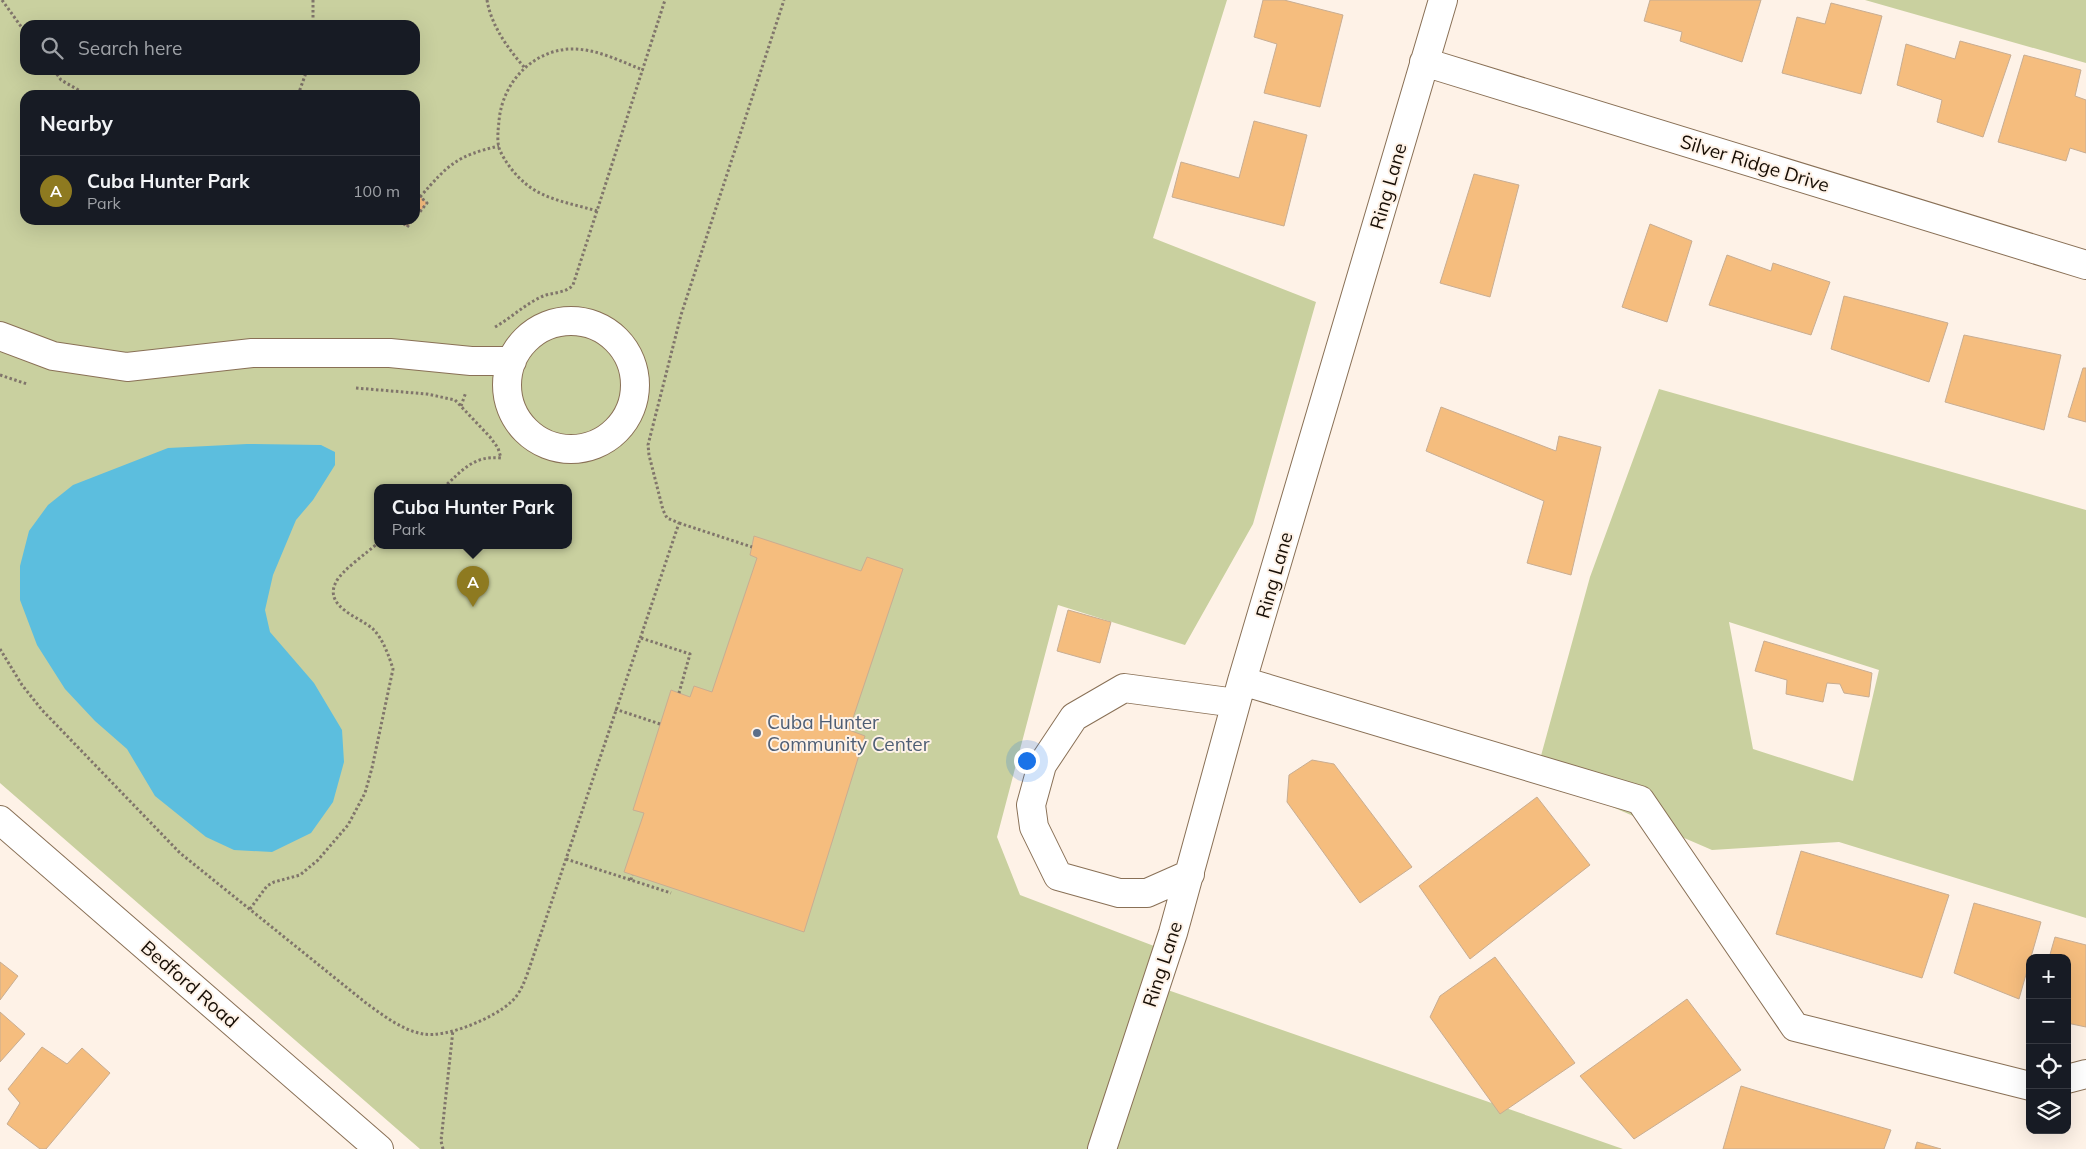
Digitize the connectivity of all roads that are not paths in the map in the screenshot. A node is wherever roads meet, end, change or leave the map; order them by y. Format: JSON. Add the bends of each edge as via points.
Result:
{"nodes":[{"id":1,"x":1443,"y":0,"type":"edge"},
{"id":2,"x":1424,"y":62,"type":"junction"},
{"id":3,"x":2086,"y":265,"type":"edge"},
{"id":4,"x":0,"y":336,"type":"edge"},
{"id":5,"x":512,"y":361,"type":"junction"},
{"id":6,"x":1239,"y":692,"type":"junction"},
{"id":7,"x":0,"y":820,"type":"edge"},
{"id":8,"x":1190,"y":874,"type":"junction"},
{"id":9,"x":2086,"y":1074,"type":"edge"},
{"id":10,"x":2071,"y":1078,"type":"edge"},
{"id":11,"x":2026,"y":1085,"type":"edge"},
{"id":12,"x":379,"y":1149,"type":"edge"},
{"id":13,"x":1102,"y":1149,"type":"edge"}],
"edges":[{"from":1,"to":2,"type":"street","name":"Ring Lane"},
{"from":2,"to":3,"type":"street","name":"Silver Ridge Drive"},
{"from":2,"to":6,"type":"street","name":"Ring Lane"},
{"from":4,"to":5,"type":"street","via":[[53,356],[127,367],[252,352],[390,353],[471,361]]},
{"from":5,"to":5,"type":"street","via":[[507,380],[509,400],[516,418],[547,444],[568,449],[589,446],[609,437],[633,404],[635,383],[631,363],[621,345],[605,331],[584,322],[562,322],[541,328],[523,342]]},
{"from":6,"to":8,"type":"street","name":"Ring Lane"},
{"from":6,"to":8,"type":"street","via":[[1124,688],[1074,717],[1042,765],[1031,805],[1034,827],[1058,876],[1119,893],[1147,892]]},
{"from":6,"to":11,"type":"street","via":[[1640,800],[1795,1027]]},
{"from":7,"to":12,"type":"street","name":"Bedford Road"},
{"from":8,"to":13,"type":"street","name":"Ring Lane"},
{"from":9,"to":10,"type":"street"}]}
